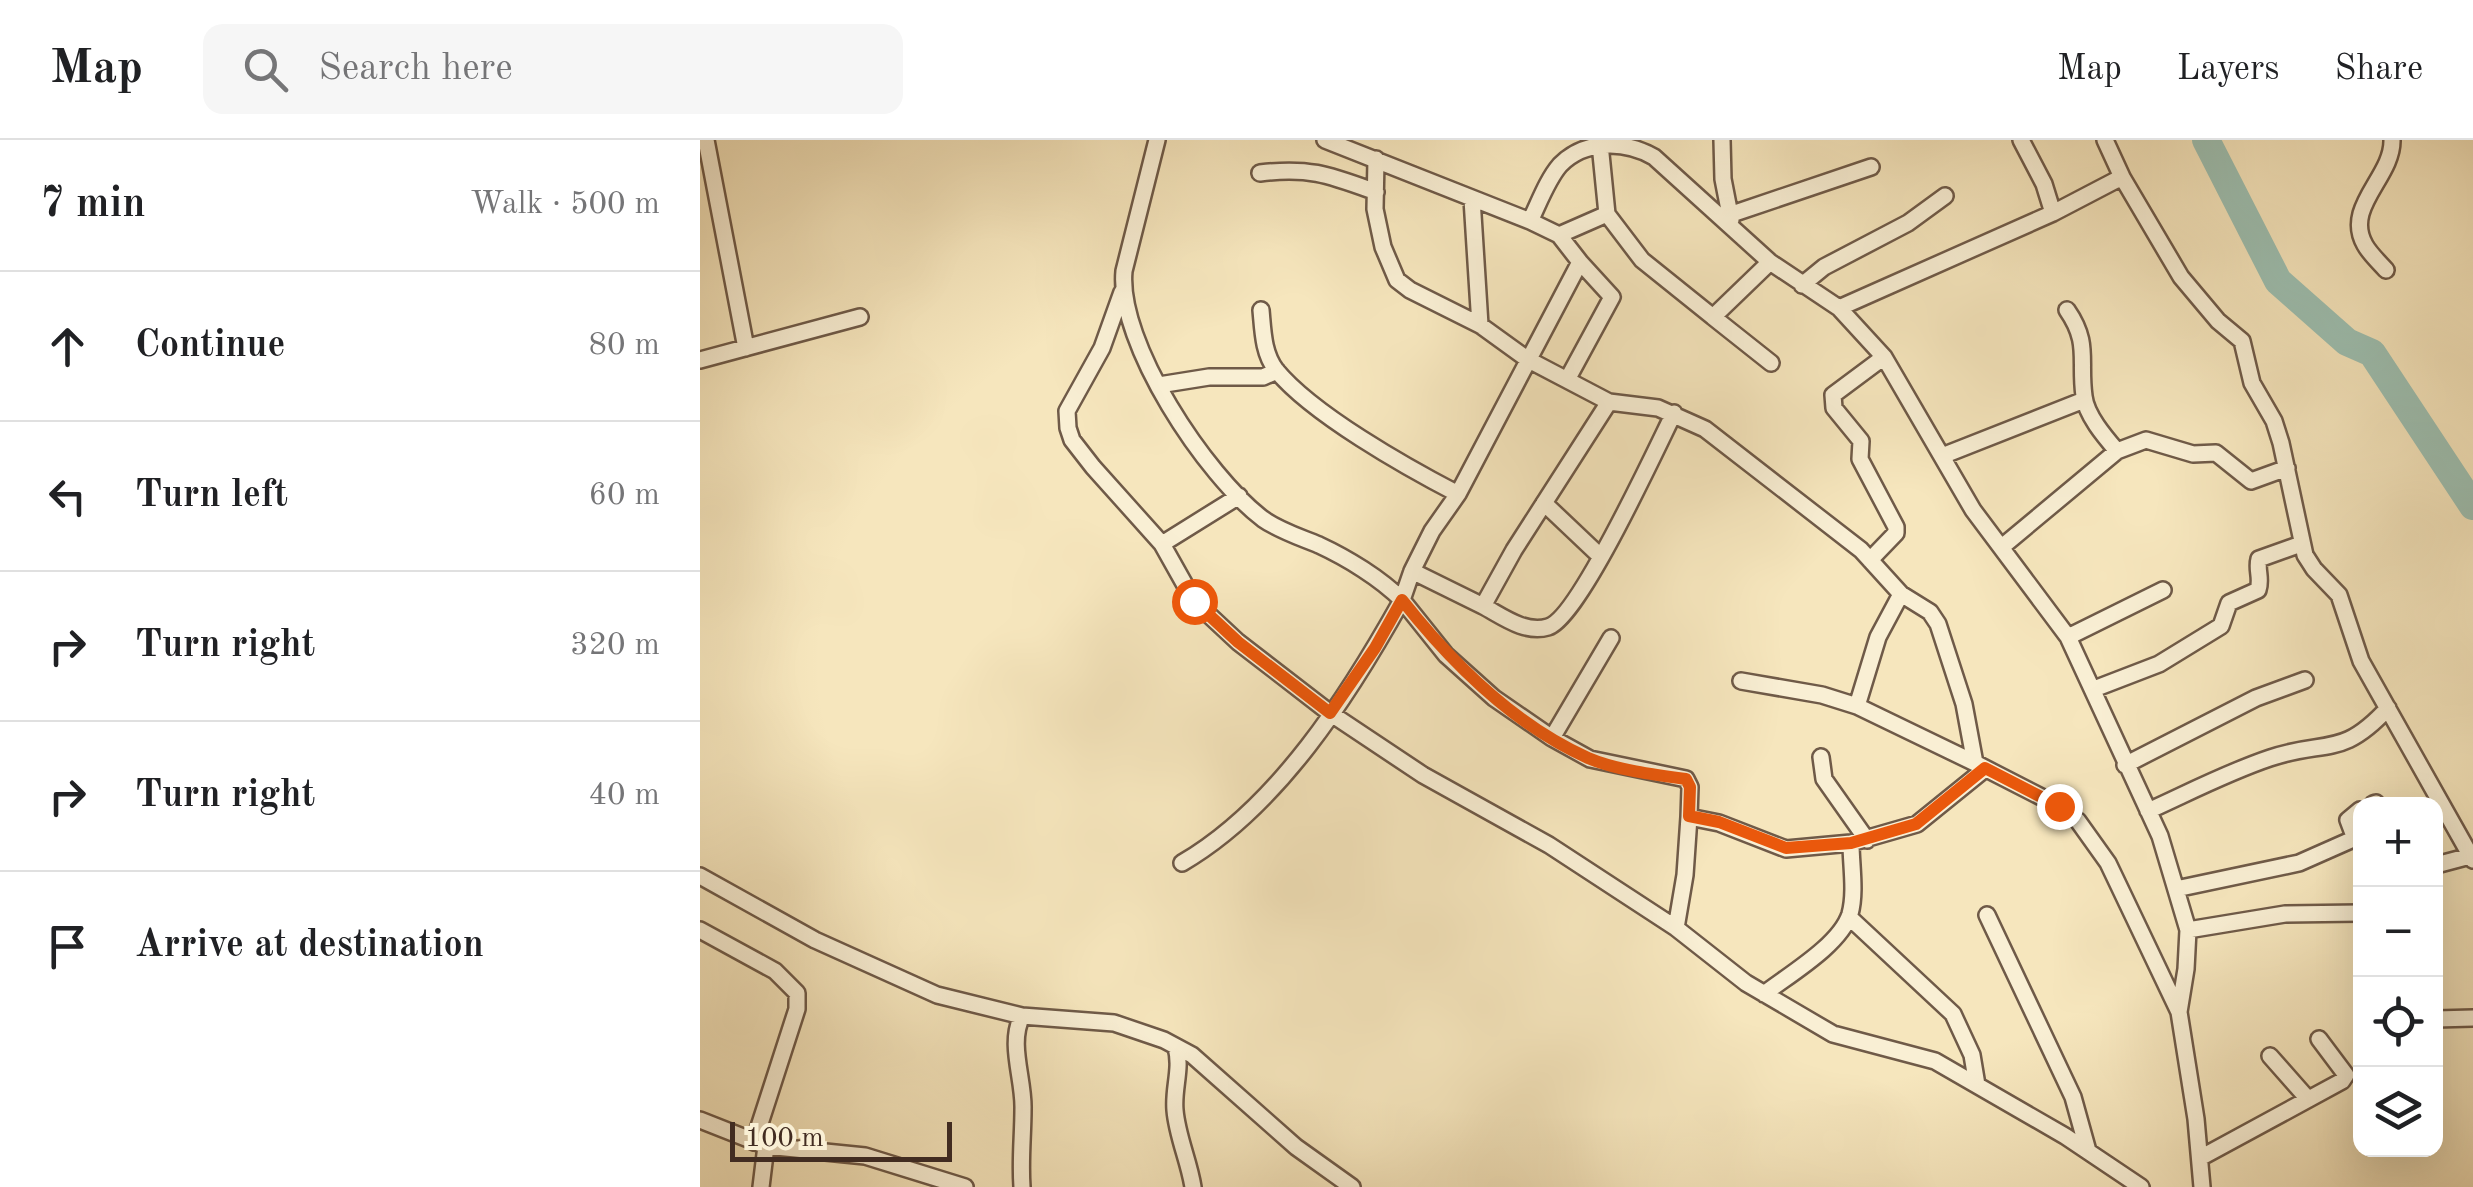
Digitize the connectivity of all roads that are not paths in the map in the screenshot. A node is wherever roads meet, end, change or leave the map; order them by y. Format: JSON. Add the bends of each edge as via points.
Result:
{"nodes":[{"id":1,"x":706,"y":140,"type":"edge"},
{"id":2,"x":1156,"y":140,"type":"edge"},
{"id":3,"x":1324,"y":140,"type":"edge"},
{"id":4,"x":1722,"y":140,"type":"edge"},
{"id":5,"x":2022,"y":140,"type":"edge"},
{"id":6,"x":2105,"y":140,"type":"edge"},
{"id":7,"x":2392,"y":140,"type":"edge"},
{"id":8,"x":1600,"y":144,"type":"junction"},
{"id":9,"x":1376,"y":159,"type":"junction"},
{"id":10,"x":1871,"y":167,"type":"dead end"},
{"id":11,"x":1260,"y":173,"type":"dead end"},
{"id":12,"x":2122,"y":177,"type":"junction"},
{"id":13,"x":1376,"y":192,"type":"junction"},
{"id":14,"x":1945,"y":196,"type":"dead end"},
{"id":15,"x":1472,"y":200,"type":"junction"},
{"id":16,"x":2053,"y":213,"type":"junction"},
{"id":17,"x":1607,"y":214,"type":"junction"},
{"id":18,"x":1530,"y":220,"type":"junction"},
{"id":19,"x":1732,"y":222,"type":"junction"},
{"id":20,"x":1559,"y":235,"type":"junction"},
{"id":21,"x":1580,"y":262,"type":"junction"},
{"id":22,"x":1770,"y":262,"type":"junction"},
{"id":23,"x":2386,"y":270,"type":"dead end"},
{"id":24,"x":1802,"y":285,"type":"junction"},
{"id":25,"x":1122,"y":292,"type":"junction"},
{"id":26,"x":1839,"y":308,"type":"junction"},
{"id":27,"x":1261,"y":310,"type":"dead end"},
{"id":28,"x":2068,"y":310,"type":"dead end"},
{"id":29,"x":860,"y":318,"type":"dead end"},
{"id":30,"x":1713,"y":318,"type":"junction"},
{"id":31,"x":1480,"y":325,"type":"junction"},
{"id":32,"x":746,"y":348,"type":"junction"},
{"id":33,"x":1884,"y":357,"type":"junction"},
{"id":34,"x":1528,"y":358,"type":"junction"},
{"id":35,"x":700,"y":360,"type":"edge"},
{"id":36,"x":1771,"y":362,"type":"dead end"},
{"id":37,"x":1277,"y":371,"type":"junction"},
{"id":38,"x":1566,"y":380,"type":"junction"},
{"id":39,"x":1159,"y":385,"type":"junction"},
{"id":40,"x":2084,"y":400,"type":"junction"},
{"id":41,"x":1609,"y":402,"type":"junction"},
{"id":42,"x":1674,"y":413,"type":"junction"},
{"id":43,"x":2117,"y":451,"type":"junction"},
{"id":44,"x":1942,"y":456,"type":"junction"},
{"id":45,"x":2286,"y":468,"type":"junction"},
{"id":46,"x":1458,"y":494,"type":"junction"},
{"id":47,"x":1239,"y":496,"type":"junction"},
{"id":48,"x":1544,"y":503,"type":"junction"},
{"id":49,"x":1162,"y":544,"type":"junction"},
{"id":50,"x":2302,"y":544,"type":"junction"},
{"id":51,"x":2003,"y":546,"type":"junction"},
{"id":52,"x":1601,"y":557,"type":"junction"},
{"id":53,"x":1870,"y":560,"type":"junction"},
{"id":54,"x":1412,"y":571,"type":"junction"},
{"id":55,"x":2163,"y":590,"type":"dead end"},
{"id":56,"x":1901,"y":594,"type":"junction"},
{"id":57,"x":1402,"y":600,"type":"junction"},
{"id":58,"x":1483,"y":606,"type":"junction"},
{"id":59,"x":2068,"y":637,"type":"junction"},
{"id":60,"x":1611,"y":638,"type":"dead end"},
{"id":61,"x":2305,"y":680,"type":"dead end"},
{"id":62,"x":1741,"y":681,"type":"dead end"},
{"id":63,"x":2094,"y":689,"type":"junction"},
{"id":64,"x":1857,"y":706,"type":"junction"},
{"id":65,"x":2388,"y":708,"type":"junction"},
{"id":66,"x":1330,"y":713,"type":"junction"},
{"id":67,"x":1552,"y":738,"type":"junction"},
{"id":68,"x":1822,"y":757,"type":"dead end"},
{"id":69,"x":2126,"y":765,"type":"junction"},
{"id":70,"x":1980,"y":766,"type":"junction"},
{"id":71,"x":2148,"y":811,"type":"junction"},
{"id":72,"x":1689,"y":816,"type":"junction"},
{"id":73,"x":2353,"y":837,"type":"edge"},
{"id":74,"x":1859,"y":841,"type":"junction"},
{"id":75,"x":2472,"y":858,"type":"edge"},
{"id":76,"x":2443,"y":863,"type":"edge"},
{"id":77,"x":1182,"y":864,"type":"dead end"},
{"id":78,"x":700,"y":876,"type":"edge"},
{"id":79,"x":2176,"y":888,"type":"junction"},
{"id":80,"x":2353,"y":913,"type":"edge"},
{"id":81,"x":1987,"y":916,"type":"dead end"},
{"id":82,"x":1849,"y":917,"type":"junction"},
{"id":83,"x":1676,"y":928,"type":"junction"},
{"id":84,"x":700,"y":930,"type":"edge"},
{"id":85,"x":2188,"y":930,"type":"junction"},
{"id":86,"x":1764,"y":994,"type":"junction"},
{"id":87,"x":2179,"y":1012,"type":"junction"},
{"id":88,"x":1022,"y":1016,"type":"junction"},
{"id":89,"x":2473,"y":1018,"type":"edge"},
{"id":90,"x":2443,"y":1020,"type":"edge"},
{"id":91,"x":2319,"y":1039,"type":"dead end"},
{"id":92,"x":1176,"y":1047,"type":"junction"},
{"id":93,"x":2270,"y":1056,"type":"dead end"},
{"id":94,"x":1977,"y":1084,"type":"junction"},
{"id":95,"x":2308,"y":1099,"type":"junction"},
{"id":96,"x":700,"y":1120,"type":"edge"},
{"id":97,"x":760,"y":1144,"type":"junction"},
{"id":98,"x":2088,"y":1151,"type":"junction"},
{"id":99,"x":2200,"y":1158,"type":"junction"},
{"id":100,"x":761,"y":1187,"type":"edge"},
{"id":101,"x":966,"y":1187,"type":"edge"},
{"id":102,"x":1022,"y":1187,"type":"edge"},
{"id":103,"x":1193,"y":1187,"type":"edge"},
{"id":104,"x":1352,"y":1187,"type":"edge"},
{"id":105,"x":2142,"y":1187,"type":"edge"},
{"id":106,"x":2202,"y":1187,"type":"edge"}],
"edges":[{"from":1,"to":32,"type":"street"},
{"from":2,"to":25,"type":"street"},
{"from":3,"to":9,"type":"street"},
{"from":4,"to":19,"type":"street"},
{"from":5,"to":16,"type":"street"},
{"from":6,"to":12,"type":"street"},
{"from":7,"to":23,"type":"street","via":[[2387,168],[2361,211],[2363,243]]},
{"from":8,"to":17,"type":"street"},
{"from":8,"to":18,"type":"street","via":[[1573,152],[1557,167]]},
{"from":8,"to":19,"type":"street","via":[[1634,146],[1654,157]]},
{"from":9,"to":13,"type":"street"},
{"from":9,"to":15,"type":"street"},
{"from":10,"to":19,"type":"street"},
{"from":11,"to":13,"type":"street","via":[[1294,169]]},
{"from":12,"to":16,"type":"street"},
{"from":12,"to":45,"type":"street","via":[[2181,277],[2242,341]]},
{"from":13,"to":31,"type":"street","via":[[1383,247],[1397,280]]},
{"from":14,"to":24,"type":"street"},
{"from":15,"to":18,"type":"street"},
{"from":15,"to":31,"type":"street"},
{"from":16,"to":26,"type":"street"},
{"from":17,"to":20,"type":"street"},
{"from":17,"to":30,"type":"street","via":[[1642,260]]},
{"from":18,"to":20,"type":"street"},
{"from":19,"to":22,"type":"street"},
{"from":20,"to":21,"type":"street"},
{"from":21,"to":34,"type":"street"},
{"from":21,"to":38,"type":"street","via":[[1612,297]]},
{"from":22,"to":24,"type":"street"},
{"from":22,"to":30,"type":"street"},
{"from":24,"to":26,"type":"street"},
{"from":25,"to":39,"type":"street"},
{"from":25,"to":49,"type":"street","via":[[1068,411],[1068,428],[1093,467]]},
{"from":26,"to":33,"type":"street"},
{"from":27,"to":37,"type":"street","via":[[1266,350]]},
{"from":28,"to":40,"type":"street","via":[[2084,342]]},
{"from":29,"to":32,"type":"street"},
{"from":30,"to":36,"type":"street"},
{"from":31,"to":34,"type":"street"},
{"from":32,"to":35,"type":"street"},
{"from":33,"to":44,"type":"street"},
{"from":33,"to":53,"type":"street","via":[[1832,395],[1834,408],[1860,441],[1863,466],[1896,528]]},
{"from":34,"to":38,"type":"street"},
{"from":34,"to":46,"type":"street"},
{"from":37,"to":39,"type":"street"},
{"from":37,"to":46,"type":"street","via":[[1367,441]]},
{"from":38,"to":41,"type":"street"},
{"from":39,"to":47,"type":"street","via":[[1172,413]]},
{"from":40,"to":43,"type":"street"},
{"from":40,"to":44,"type":"street"},
{"from":41,"to":42,"type":"street"},
{"from":41,"to":48,"type":"street"},
{"from":42,"to":52,"type":"street"},
{"from":42,"to":53,"type":"street","via":[[1740,454]]},
{"from":43,"to":45,"type":"street","via":[[2146,440],[2193,454],[2216,453],[2250,481]]},
{"from":43,"to":51,"type":"street"},
{"from":44,"to":51,"type":"street"},
{"from":45,"to":50,"type":"street"},
{"from":46,"to":54,"type":"street"},
{"from":47,"to":49,"type":"street"},
{"from":47,"to":57,"type":"street","via":[[1266,520],[1324,547]]},
{"from":48,"to":52,"type":"street"},
{"from":48,"to":58,"type":"street"},
{"from":49,"to":66,"type":"street","via":[[1208,615]]},
{"from":50,"to":63,"type":"street","via":[[2259,559],[2258,590],[2229,603],[2222,626],[2159,664]]},
{"from":50,"to":65,"type":"street","via":[[2339,595],[2362,661]]},
{"from":51,"to":59,"type":"street"},
{"from":52,"to":58,"type":"street","via":[[1552,626],[1526,628]]},
{"from":53,"to":56,"type":"street"},
{"from":54,"to":57,"type":"street"},
{"from":54,"to":58,"type":"street"},
{"from":55,"to":59,"type":"street"},
{"from":56,"to":64,"type":"street","via":[[1878,636]]},
{"from":56,"to":70,"type":"street","via":[[1938,624]]},
{"from":57,"to":66,"type":"street"},
{"from":57,"to":67,"type":"street","via":[[1446,654]]},
{"from":59,"to":63,"type":"street"},
{"from":60,"to":67,"type":"street"},
{"from":61,"to":69,"type":"street"},
{"from":62,"to":64,"type":"street"},
{"from":63,"to":69,"type":"street"},
{"from":64,"to":70,"type":"street"},
{"from":65,"to":71,"type":"street","via":[[2354,739],[2271,758]]},
{"from":65,"to":75,"type":"street"},
{"from":66,"to":77,"type":"street","via":[[1304,752],[1237,824]]},
{"from":66,"to":83,"type":"street"},
{"from":67,"to":72,"type":"street","via":[[1590,759],[1686,779]]},
{"from":68,"to":74,"type":"street","via":[[1824,778]]},
{"from":69,"to":71,"type":"street"},
{"from":70,"to":74,"type":"street","via":[[1916,824]]},
{"from":70,"to":87,"type":"street","via":[[2078,820],[2096,843]]},
{"from":71,"to":79,"type":"street"},
{"from":72,"to":74,"type":"street","via":[[1786,848]]},
{"from":72,"to":83,"type":"street"},
{"from":73,"to":79,"type":"street","via":[[2299,862]]},
{"from":74,"to":82,"type":"street"},
{"from":75,"to":76,"type":"street"},
{"from":78,"to":88,"type":"street","via":[[815,940],[936,995]]},
{"from":79,"to":85,"type":"street"},
{"from":80,"to":85,"type":"street","via":[[2285,914]]},
{"from":81,"to":98,"type":"street","via":[[2059,1066]]},
{"from":82,"to":86,"type":"street","via":[[1829,944]]},
{"from":82,"to":94,"type":"street","via":[[1953,1014]]},
{"from":83,"to":86,"type":"street"},
{"from":84,"to":97,"type":"street","via":[[775,972],[796,993]]},
{"from":85,"to":87,"type":"street"},
{"from":86,"to":94,"type":"street","via":[[1833,1034],[1935,1061]]},
{"from":87,"to":99,"type":"street"},
{"from":88,"to":92,"type":"street","via":[[1114,1022]]},
{"from":88,"to":102,"type":"street"},
{"from":89,"to":90,"type":"street"},
{"from":91,"to":95,"type":"street","via":[[2346,1076]]},
{"from":92,"to":103,"type":"street","via":[[1174,1103]]},
{"from":92,"to":104,"type":"street"},
{"from":93,"to":95,"type":"street"},
{"from":94,"to":98,"type":"street"},
{"from":95,"to":99,"type":"street"},
{"from":96,"to":97,"type":"street"},
{"from":97,"to":100,"type":"street"},
{"from":97,"to":101,"type":"street","via":[[864,1156]]},
{"from":98,"to":105,"type":"street"},
{"from":99,"to":106,"type":"street"}]}
